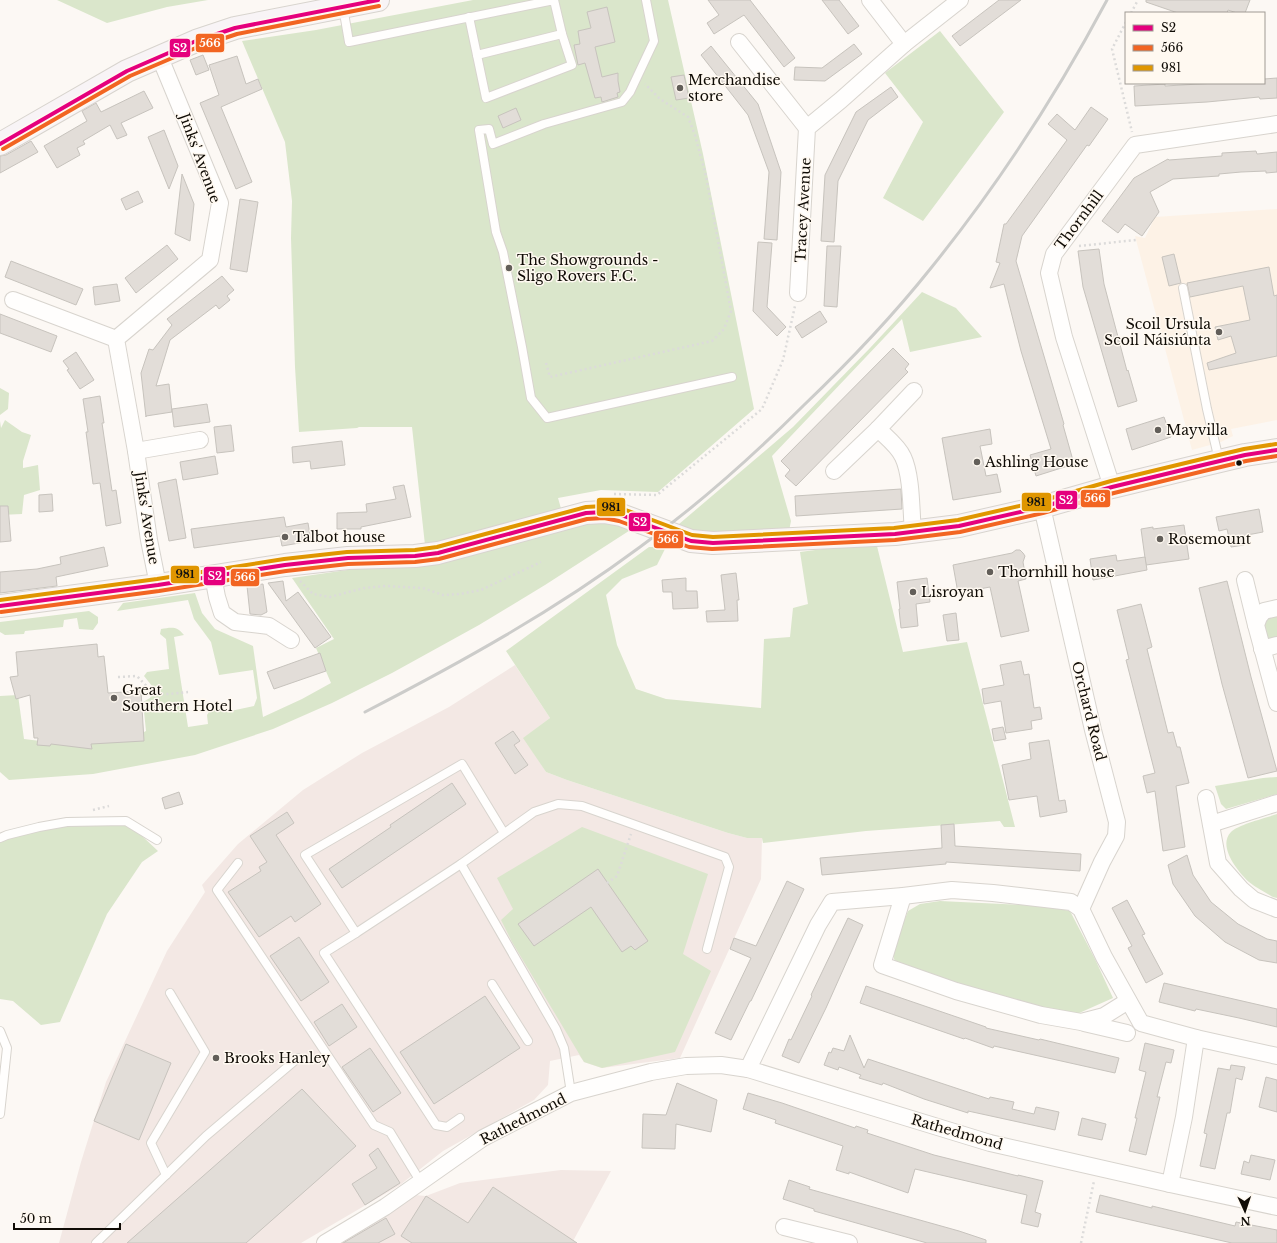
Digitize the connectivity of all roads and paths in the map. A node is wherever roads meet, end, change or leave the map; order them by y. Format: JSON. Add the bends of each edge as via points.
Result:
{"nodes":[{"id":1,"x":378,"y":0,"type":"edge"},
{"id":2,"x":646,"y":0,"type":"edge"},
{"id":3,"x":870,"y":0,"type":"edge"},
{"id":4,"x":960,"y":0,"type":"edge"},
{"id":5,"x":1138,"y":0,"type":"edge"},
{"id":6,"x":343,"y":6,"type":"junction"},
{"id":7,"x":1132,"y":12,"type":"edge"},
{"id":8,"x":469,"y":17,"type":"junction"},
{"id":9,"x":1125,"y":24,"type":"edge"},
{"id":10,"x":562,"y":34,"type":"junction"},
{"id":11,"x":739,"y":42,"type":"dead end"},
{"id":12,"x":904,"y":44,"type":"junction"},
{"id":13,"x":477,"y":54,"type":"junction"},
{"id":14,"x":159,"y":58,"type":"junction"},
{"id":15,"x":637,"y":76,"type":"junction"},
{"id":16,"x":1277,"y":124,"type":"edge"},
{"id":17,"x":807,"y":128,"type":"junction"},
{"id":18,"x":0,"y":144,"type":"edge"},
{"id":19,"x":1134,"y":145,"type":"junction"},
{"id":20,"x":1136,"y":240,"type":"dead end"},
{"id":21,"x":1058,"y":248,"type":"junction"},
{"id":22,"x":1183,"y":288,"type":"dead end"},
{"id":23,"x":798,"y":293,"type":"joint"},
{"id":24,"x":13,"y":300,"type":"dead end"},
{"id":25,"x":116,"y":339,"type":"junction"},
{"id":26,"x":546,"y":363,"type":"dead end"},
{"id":27,"x":732,"y":377,"type":"dead end"},
{"id":28,"x":914,"y":391,"type":"dead end"},
{"id":29,"x":878,"y":429,"type":"junction"},
{"id":30,"x":200,"y":440,"type":"dead end"},
{"id":31,"x":1277,"y":450,"type":"edge"},
{"id":32,"x":136,"y":451,"type":"junction"},
{"id":33,"x":1219,"y":462,"type":"junction"},
{"id":34,"x":834,"y":471,"type":"dead end"},
{"id":35,"x":1112,"y":487,"type":"junction"},
{"id":36,"x":657,"y":495,"type":"dead end"},
{"id":37,"x":1042,"y":507,"type":"junction"},
{"id":38,"x":913,"y":532,"type":"junction"},
{"id":39,"x":541,"y":562,"type":"dead end"},
{"id":40,"x":213,"y":576,"type":"junction"},
{"id":41,"x":298,"y":579,"type":"dead end"},
{"id":42,"x":1245,"y":580,"type":"dead end"},
{"id":43,"x":158,"y":586,"type":"junction"},
{"id":44,"x":0,"y":606,"type":"edge"},
{"id":45,"x":1277,"y":608,"type":"edge"},
{"id":46,"x":1256,"y":625,"type":"junction"},
{"id":47,"x":291,"y":640,"type":"dead end"},
{"id":48,"x":1270,"y":647,"type":"edge"},
{"id":49,"x":118,"y":677,"type":"dead end"},
{"id":50,"x":188,"y":692,"type":"dead end"},
{"id":51,"x":1277,"y":703,"type":"edge"},
{"id":52,"x":1206,"y":798,"type":"dead end"},
{"id":53,"x":1277,"y":803,"type":"edge"},
{"id":54,"x":634,"y":824,"type":"junction"},
{"id":55,"x":1211,"y":824,"type":"junction"},
{"id":56,"x":504,"y":833,"type":"junction"},
{"id":57,"x":0,"y":838,"type":"edge"},
{"id":58,"x":157,"y":840,"type":"dead end"},
{"id":59,"x":238,"y":863,"type":"dead end"},
{"id":60,"x":461,"y":864,"type":"junction"},
{"id":61,"x":607,"y":883,"type":"dead end"},
{"id":62,"x":903,"y":896,"type":"junction"},
{"id":63,"x":1081,"y":909,"type":"junction"},
{"id":64,"x":1277,"y":909,"type":"edge"},
{"id":65,"x":356,"y":932,"type":"junction"},
{"id":66,"x":707,"y":950,"type":"dead end"},
{"id":67,"x":492,"y":984,"type":"dead end"},
{"id":68,"x":170,"y":993,"type":"dead end"},
{"id":69,"x":1128,"y":1001,"type":"junction"},
{"id":70,"x":1081,"y":1022,"type":"junction"},
{"id":71,"x":0,"y":1031,"type":"edge"},
{"id":72,"x":1127,"y":1032,"type":"dead end"},
{"id":73,"x":1196,"y":1038,"type":"junction"},
{"id":74,"x":528,"y":1041,"type":"dead end"},
{"id":75,"x":1277,"y":1056,"type":"edge"},
{"id":76,"x":298,"y":1058,"type":"dead end"},
{"id":77,"x":748,"y":1069,"type":"junction"},
{"id":78,"x":572,"y":1093,"type":"junction"},
{"id":79,"x":0,"y":1114,"type":"edge"},
{"id":80,"x":460,"y":1118,"type":"dead end"},
{"id":81,"x":1097,"y":1168,"type":"junction"},
{"id":82,"x":166,"y":1175,"type":"junction"},
{"id":83,"x":420,"y":1181,"type":"junction"},
{"id":84,"x":1170,"y":1184,"type":"junction"},
{"id":85,"x":1277,"y":1207,"type":"edge"},
{"id":86,"x":784,"y":1227,"type":"dead end"},
{"id":87,"x":810,"y":1238,"type":"edge"},
{"id":88,"x":96,"y":1243,"type":"edge"},
{"id":89,"x":325,"y":1243,"type":"edge"},
{"id":90,"x":849,"y":1243,"type":"edge"},
{"id":91,"x":1081,"y":1243,"type":"edge"}],
"edges":[{"from":1,"to":6,"type":"main road"},
{"from":2,"to":15,"type":"lane","via":[[654,41]]},
{"from":3,"to":12,"type":"street"},
{"from":4,"to":12,"type":"street"},
{"from":5,"to":7,"type":"path"},
{"from":6,"to":8,"type":"lane","via":[[349,42]]},
{"from":6,"to":14,"type":"main road","via":[[235,28],[196,41]]},
{"from":8,"to":10,"type":"lane","via":[[554,0]]},
{"from":8,"to":13,"type":"lane"},
{"from":9,"to":19,"type":"path","via":[[1112,49]]},
{"from":10,"to":13,"type":"lane"},
{"from":10,"to":13,"type":"lane","via":[[572,64],[486,98]]},
{"from":11,"to":17,"type":"street"},
{"from":12,"to":17,"type":"street"},
{"from":14,"to":18,"type":"main road","via":[[127,72]]},
{"from":14,"to":25,"type":"street","name":"Jinks' Avenue","via":[[220,203],[210,260]]},
{"from":15,"to":26,"type":"path","via":[[660,99],[688,117],[706,176],[731,311],[724,329],[712,341],[550,377]]},
{"from":15,"to":27,"type":"lane","via":[[622,102],[544,124],[493,144],[489,129],[479,130],[496,232],[505,259],[531,398],[547,418]]},
{"from":16,"to":19,"type":"street"},
{"from":17,"to":23,"type":"street","name":"Tracey Avenue"},
{"from":19,"to":21,"type":"street","name":"Thornhill"},
{"from":20,"to":21,"type":"path"},
{"from":21,"to":35,"type":"street","name":"Thornhill","via":[[1049,273],[1064,337]]},
{"from":22,"to":33,"type":"lane"},
{"from":23,"to":36,"type":"path","via":[[783,360],[762,409]]},
{"from":24,"to":25,"type":"street"},
{"from":25,"to":32,"type":"street","name":"Jinks' Avenue"},
{"from":28,"to":29,"type":"street"},
{"from":29,"to":34,"type":"street"},
{"from":29,"to":38,"type":"street","via":[[903,457],[908,477]]},
{"from":30,"to":32,"type":"street","name":"Jinks' Avenue"},
{"from":31,"to":33,"type":"main road"},
{"from":32,"to":43,"type":"street","name":"Jinks' Avenue"},
{"from":33,"to":35,"type":"main road"},
{"from":35,"to":37,"type":"main road"},
{"from":37,"to":38,"type":"main road","via":[[959,526]]},
{"from":37,"to":63,"type":"street","name":"Orchard Road","via":[[1116,822],[1116,836]]},
{"from":38,"to":40,"type":"main road","via":[[712,543],[691,541],[621,515],[604,512],[586,513],[438,553],[348,558]]},
{"from":39,"to":41,"type":"path","via":[[481,590],[460,594],[443,595],[423,588],[386,586],[364,588],[330,597],[313,594]]},
{"from":40,"to":43,"type":"main road"},
{"from":40,"to":47,"type":"street","via":[[222,613],[235,622],[269,626]]},
{"from":42,"to":46,"type":"street"},
{"from":43,"to":44,"type":"main road"},
{"from":45,"to":46,"type":"street","via":[[1264,611]]},
{"from":46,"to":48,"type":"street"},
{"from":48,"to":51,"type":"street"},
{"from":49,"to":50,"type":"path","via":[[137,676],[157,694]]},
{"from":52,"to":55,"type":"street"},
{"from":53,"to":55,"type":"street"},
{"from":54,"to":56,"type":"lane","via":[[582,806],[558,804],[534,812]]},
{"from":54,"to":61,"type":"path","via":[[617,876]]},
{"from":54,"to":66,"type":"lane","via":[[725,857],[729,867]]},
{"from":55,"to":64,"type":"street","via":[[1218,863],[1254,900]]},
{"from":56,"to":60,"type":"lane"},
{"from":56,"to":65,"type":"lane","via":[[462,764],[305,855]]},
{"from":57,"to":58,"type":"lane","via":[[67,822],[126,821]]},
{"from":59,"to":83,"type":"lane","via":[[217,890],[374,1125],[390,1132]]},
{"from":60,"to":65,"type":"lane"},
{"from":60,"to":78,"type":"lane","via":[[556,1029],[564,1048]]},
{"from":62,"to":63,"type":"street","via":[[952,890],[1071,902]]},
{"from":62,"to":70,"type":"street","via":[[882,965],[956,991],[1041,1015]]},
{"from":62,"to":77,"type":"street","via":[[832,902],[818,925]]},
{"from":63,"to":69,"type":"street"},
{"from":65,"to":80,"type":"lane","via":[[324,953],[436,1125],[446,1127]]},
{"from":67,"to":74,"type":"lane"},
{"from":68,"to":82,"type":"lane","via":[[205,1052],[151,1143]]},
{"from":69,"to":70,"type":"street","via":[[1104,1016]]},
{"from":69,"to":73,"type":"street","via":[[1141,1024]]},
{"from":70,"to":72,"type":"street"},
{"from":71,"to":79,"type":"lane","via":[[7,1048]]},
{"from":73,"to":75,"type":"street"},
{"from":73,"to":84,"type":"street","via":[[1184,1117]]},
{"from":76,"to":82,"type":"lane","via":[[206,1136]]},
{"from":77,"to":78,"type":"street","name":"Rathedmond","via":[[721,1065],[686,1066],[651,1072]]},
{"from":77,"to":81,"type":"street","name":"Rathedmond","via":[[990,1143]]},
{"from":78,"to":83,"type":"street","name":"Rathedmond","via":[[483,1138]]},
{"from":81,"to":84,"type":"street","name":"Rathedmond"},
{"from":81,"to":91,"type":"path"},
{"from":82,"to":88,"type":"lane"},
{"from":83,"to":89,"type":"street","name":"Rathedmond","via":[[385,1207]]},
{"from":84,"to":85,"type":"street","name":"Rathedmond"},
{"from":86,"to":87,"type":"street"},
{"from":87,"to":90,"type":"street"}]}
